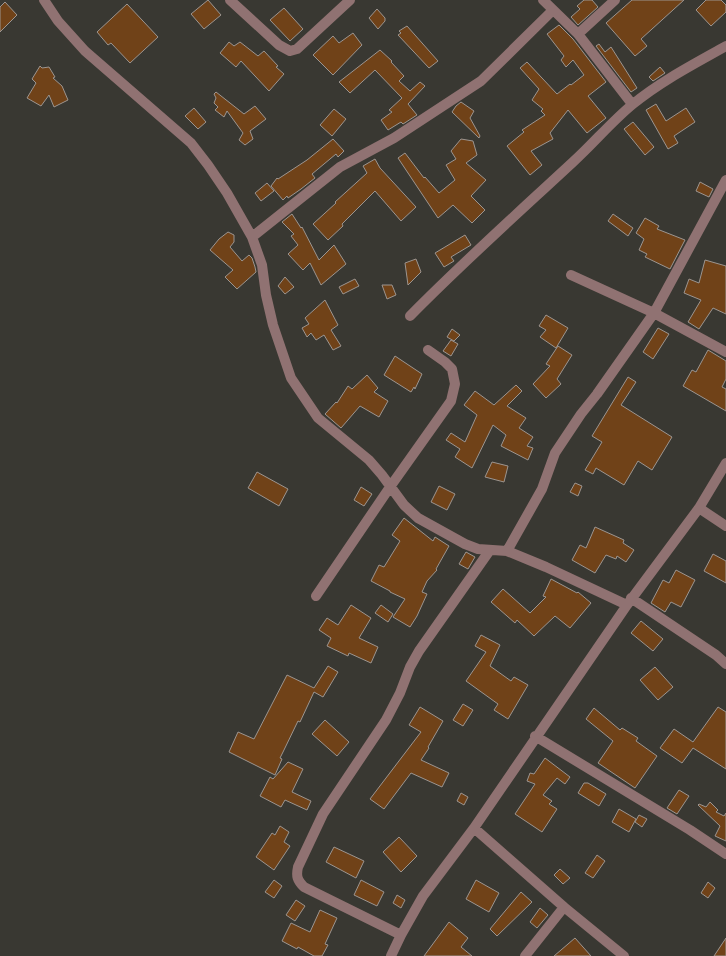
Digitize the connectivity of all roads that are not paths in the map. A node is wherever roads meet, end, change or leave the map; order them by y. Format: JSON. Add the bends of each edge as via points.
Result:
{"nodes":[{"id":1,"x":44,"y":0,"type":"edge"},
{"id":2,"x":230,"y":0,"type":"edge"},
{"id":3,"x":350,"y":0,"type":"edge"},
{"id":4,"x":543,"y":0,"type":"edge"},
{"id":5,"x":615,"y":0,"type":"edge"},
{"id":6,"x":553,"y":10,"type":"junction"},
{"id":7,"x":578,"y":34,"type":"junction"},
{"id":8,"x":726,"y":46,"type":"edge"},
{"id":9,"x":632,"y":104,"type":"junction"},
{"id":10,"x":726,"y":180,"type":"edge"},
{"id":11,"x":252,"y":237,"type":"junction"},
{"id":12,"x":571,"y":275,"type":"dead end"},
{"id":13,"x":654,"y":313,"type":"junction"},
{"id":14,"x":410,"y":316,"type":"dead end"},
{"id":15,"x":428,"y":350,"type":"dead end"},
{"id":16,"x":726,"y":352,"type":"edge"},
{"id":17,"x":726,"y":463,"type":"edge"},
{"id":18,"x":390,"y":487,"type":"junction"},
{"id":19,"x":699,"y":508,"type":"junction"},
{"id":20,"x":726,"y":526,"type":"edge"},
{"id":21,"x":490,"y":550,"type":"junction"},
{"id":22,"x":507,"y":551,"type":"junction"},
{"id":23,"x":316,"y":596,"type":"dead end"},
{"id":24,"x":629,"y":601,"type":"junction"},
{"id":25,"x":726,"y":664,"type":"edge"},
{"id":26,"x":535,"y":736,"type":"junction"},
{"id":27,"x":474,"y":828,"type":"junction"},
{"id":28,"x":726,"y":854,"type":"edge"},
{"id":29,"x":564,"y":907,"type":"junction"},
{"id":30,"x":401,"y":935,"type":"junction"},
{"id":31,"x":390,"y":956,"type":"edge"},
{"id":32,"x":525,"y":956,"type":"edge"},
{"id":33,"x":624,"y":956,"type":"edge"}],
"edges":[{"from":1,"to":11,"type":"street","via":[[85,51],[191,143],[227,193]]},
{"from":2,"to":3,"type":"street","via":[[290,51]]},
{"from":4,"to":6,"type":"street"},
{"from":5,"to":7,"type":"street"},
{"from":6,"to":7,"type":"street"},
{"from":6,"to":11,"type":"street","via":[[481,81],[394,138],[340,167]]},
{"from":7,"to":9,"type":"street"},
{"from":8,"to":9,"type":"street","via":[[673,75]]},
{"from":9,"to":14,"type":"street"},
{"from":10,"to":13,"type":"street"},
{"from":11,"to":18,"type":"street","via":[[291,378],[318,418],[369,460]]},
{"from":12,"to":13,"type":"street"},
{"from":13,"to":16,"type":"street"},
{"from":13,"to":22,"type":"street","via":[[555,453],[542,489]]},
{"from":15,"to":18,"type":"street","via":[[452,369],[455,384],[451,401]]},
{"from":17,"to":19,"type":"street"},
{"from":18,"to":21,"type":"street","via":[[418,518],[465,544]]},
{"from":18,"to":23,"type":"street"},
{"from":19,"to":20,"type":"street"},
{"from":19,"to":24,"type":"street"},
{"from":21,"to":22,"type":"street"},
{"from":21,"to":30,"type":"street","via":[[420,651],[386,720],[322,814],[296,875],[304,887]]},
{"from":22,"to":24,"type":"street"},
{"from":24,"to":25,"type":"street"},
{"from":24,"to":26,"type":"street"},
{"from":26,"to":27,"type":"street"},
{"from":26,"to":28,"type":"street"},
{"from":27,"to":29,"type":"street"},
{"from":27,"to":30,"type":"street","via":[[423,896]]},
{"from":29,"to":32,"type":"street"},
{"from":29,"to":33,"type":"street"},
{"from":30,"to":31,"type":"street"}]}
